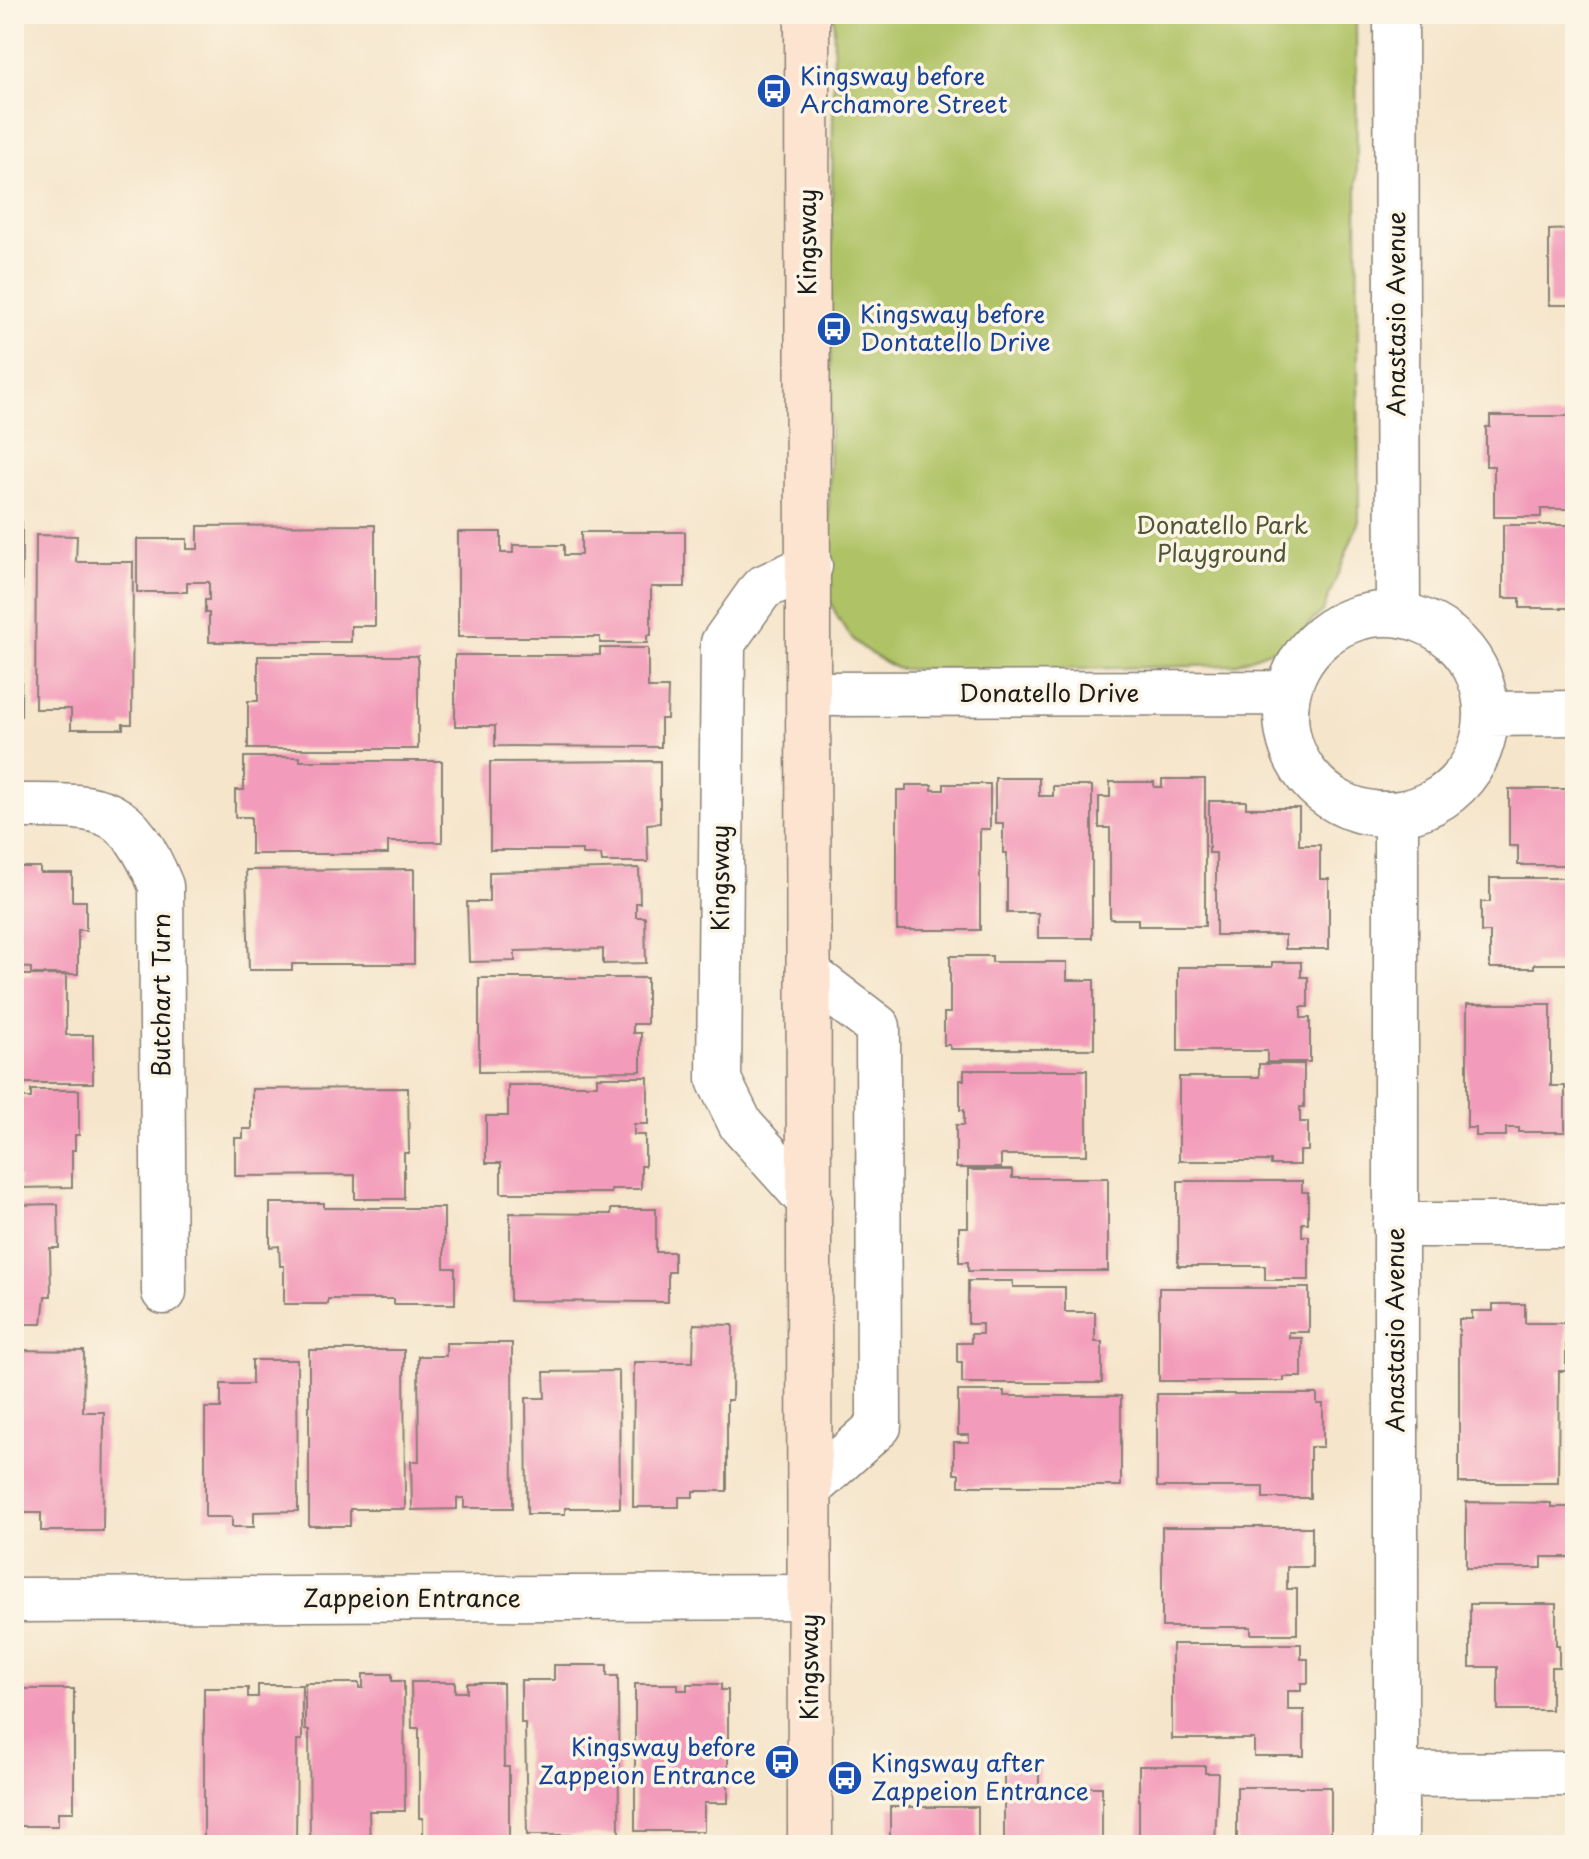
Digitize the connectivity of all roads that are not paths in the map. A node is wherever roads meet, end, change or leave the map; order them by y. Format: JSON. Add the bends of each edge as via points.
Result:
{"nodes":[{"id":1,"x":807,"y":14,"type":"edge"},
{"id":2,"x":1396,"y":14,"type":"edge"},
{"id":3,"x":810,"y":566,"type":"junction"},
{"id":4,"x":1398,"y":613,"type":"junction"},
{"id":5,"x":1288,"y":693,"type":"junction"},
{"id":6,"x":810,"y":694,"type":"junction"},
{"id":7,"x":1575,"y":713,"type":"edge"},
{"id":8,"x":1487,"y":714,"type":"junction"},
{"id":9,"x":14,"y":806,"type":"edge"},
{"id":10,"x":1396,"y":815,"type":"junction"},
{"id":11,"x":810,"y":975,"type":"junction"},
{"id":12,"x":810,"y":1202,"type":"junction"},
{"id":13,"x":1395,"y":1225,"type":"junction"},
{"id":14,"x":1575,"y":1225,"type":"edge"},
{"id":15,"x":164,"y":1292,"type":"dead end"},
{"id":16,"x":810,"y":1488,"type":"junction"},
{"id":17,"x":810,"y":1597,"type":"junction"},
{"id":18,"x":14,"y":1600,"type":"edge"},
{"id":19,"x":1575,"y":1774,"type":"edge"},
{"id":20,"x":1396,"y":1775,"type":"junction"},
{"id":21,"x":810,"y":1845,"type":"edge"},
{"id":22,"x":1396,"y":1845,"type":"edge"}],
"edges":[{"from":1,"to":3,"type":"street","name":"Kingsway"},
{"from":2,"to":4,"type":"street","name":"Anastasio Avenue"},
{"from":3,"to":6,"type":"street","name":"Kingsway"},
{"from":3,"to":12,"type":"street","name":"Kingsway","via":[[762,588],[723,643],[719,1080],[741,1125]]},
{"from":4,"to":5,"type":"street","via":[[1340,624],[1316,641],[1298,665]]},
{"from":4,"to":8,"type":"street","via":[[1426,621],[1470,658]]},
{"from":5,"to":6,"type":"street","name":"Donatello Drive"},
{"from":5,"to":10,"type":"street","via":[[1286,724],[1294,755],[1311,782],[1336,801],[1365,813]]},
{"from":6,"to":11,"type":"street","name":"Kingsway"},
{"from":7,"to":8,"type":"street"},
{"from":8,"to":10,"type":"street","via":[[1483,743],[1470,770],[1425,808]]},
{"from":9,"to":15,"type":"street","name":"Butchart Turn","via":[[106,812],[133,831],[161,886]]},
{"from":10,"to":13,"type":"street","name":"Anastasio Avenue"},
{"from":11,"to":12,"type":"street","name":"Kingsway"},
{"from":11,"to":16,"type":"street","via":[[878,1027],[879,1426]]},
{"from":12,"to":16,"type":"street","name":"Kingsway"},
{"from":13,"to":14,"type":"street"},
{"from":13,"to":20,"type":"street","name":"Anastasio Avenue"},
{"from":16,"to":17,"type":"street","name":"Kingsway"},
{"from":17,"to":18,"type":"street","name":"Zappeion Entrance"},
{"from":17,"to":21,"type":"street","name":"Kingsway"},
{"from":19,"to":20,"type":"street"},
{"from":20,"to":22,"type":"street","name":"Anastasio Avenue"}]}
